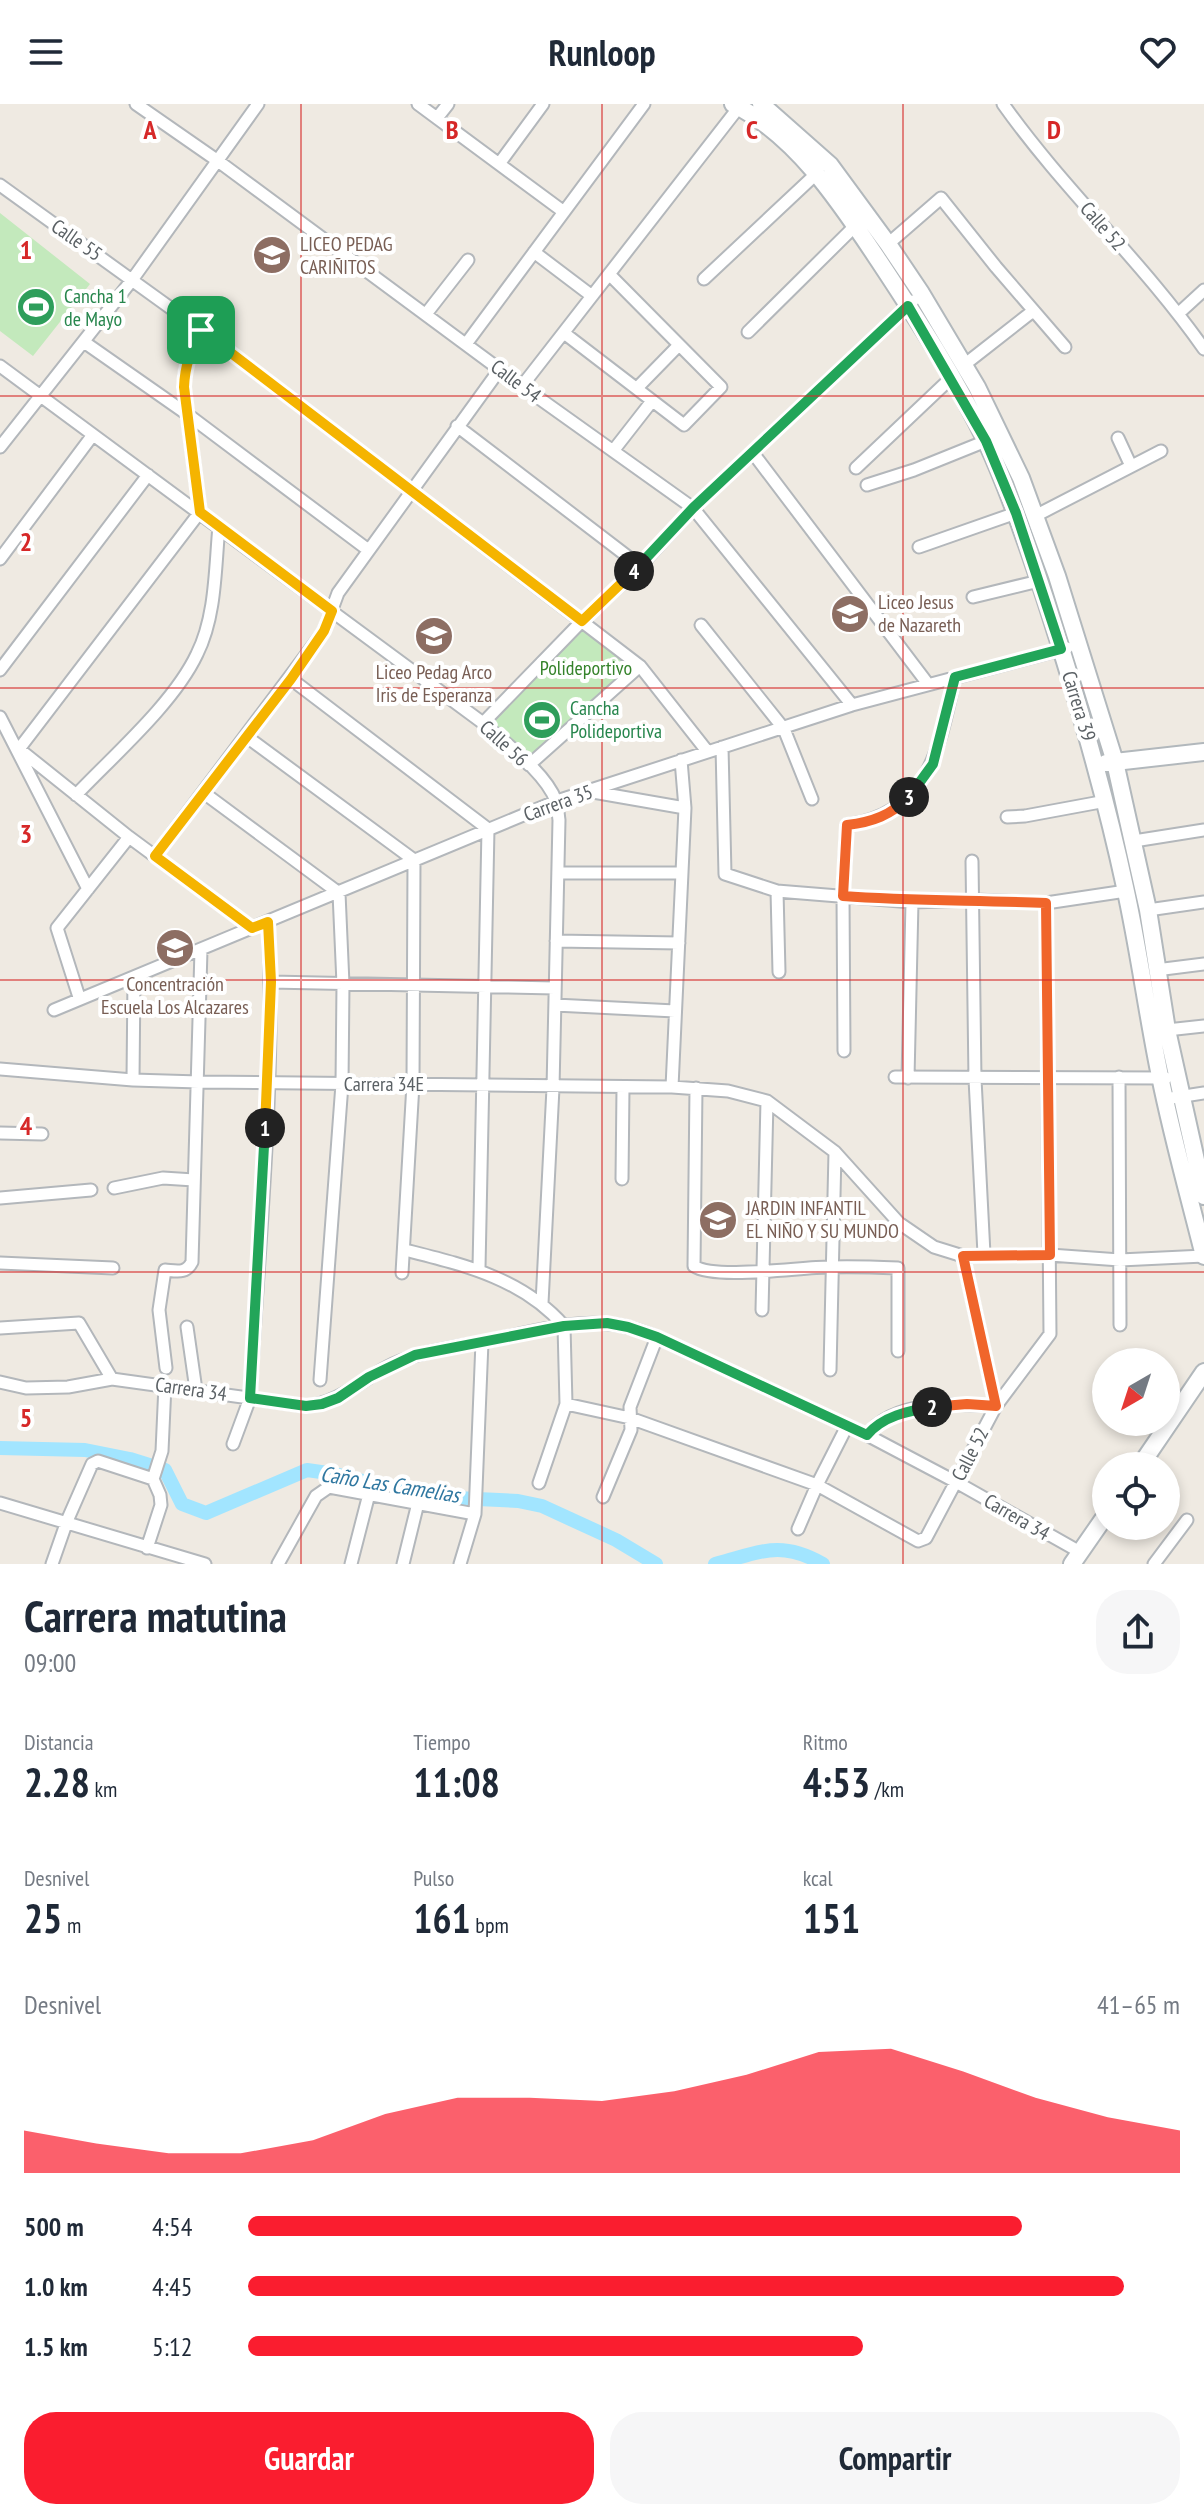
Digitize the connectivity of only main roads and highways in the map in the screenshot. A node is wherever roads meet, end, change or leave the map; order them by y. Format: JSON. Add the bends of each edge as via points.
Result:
{"nodes":[{"id":1,"x":761,"y":104,"type":"edge"},
{"id":2,"x":736,"y":106,"type":"edge"},
{"id":3,"x":1204,"y":752,"type":"edge"},
{"id":4,"x":1115,"y":762,"type":"junction"},
{"id":5,"x":1097,"y":765,"type":"junction"},
{"id":6,"x":1174,"y":1098,"type":"junction"},
{"id":7,"x":1204,"y":1196,"type":"edge"},
{"id":8,"x":1204,"y":1256,"type":"edge"},
{"id":9,"x":1204,"y":1372,"type":"edge"},
{"id":10,"x":1150,"y":1452,"type":"edge"},
{"id":11,"x":1092,"y":1535,"type":"edge"},
{"id":12,"x":1076,"y":1558,"type":"edge"}],
"edges":[{"from":1,"to":4,"type":"main road","name":"Carrera 39","via":[[830,165],[921,293],[964,365],[1001,434],[1035,516]]},
{"from":2,"to":5,"type":"main road","name":"Carrera 39","via":[[781,138],[855,226],[986,441],[1016,513]]},
{"from":3,"to":4,"type":"main road"},
{"from":4,"to":5,"type":"main road"},
{"from":4,"to":6,"type":"main road","name":"Carrera 39","via":[[1178,1079]]},
{"from":5,"to":6,"type":"main road","name":"Carrera 39","via":[[1160,1078]]},
{"from":6,"to":7,"type":"main road","name":"Carrera 39"},
{"from":6,"to":8,"type":"main road","name":"Carrera 39"},
{"from":9,"to":10,"type":"main road"},
{"from":11,"to":12,"type":"main road"}]}
